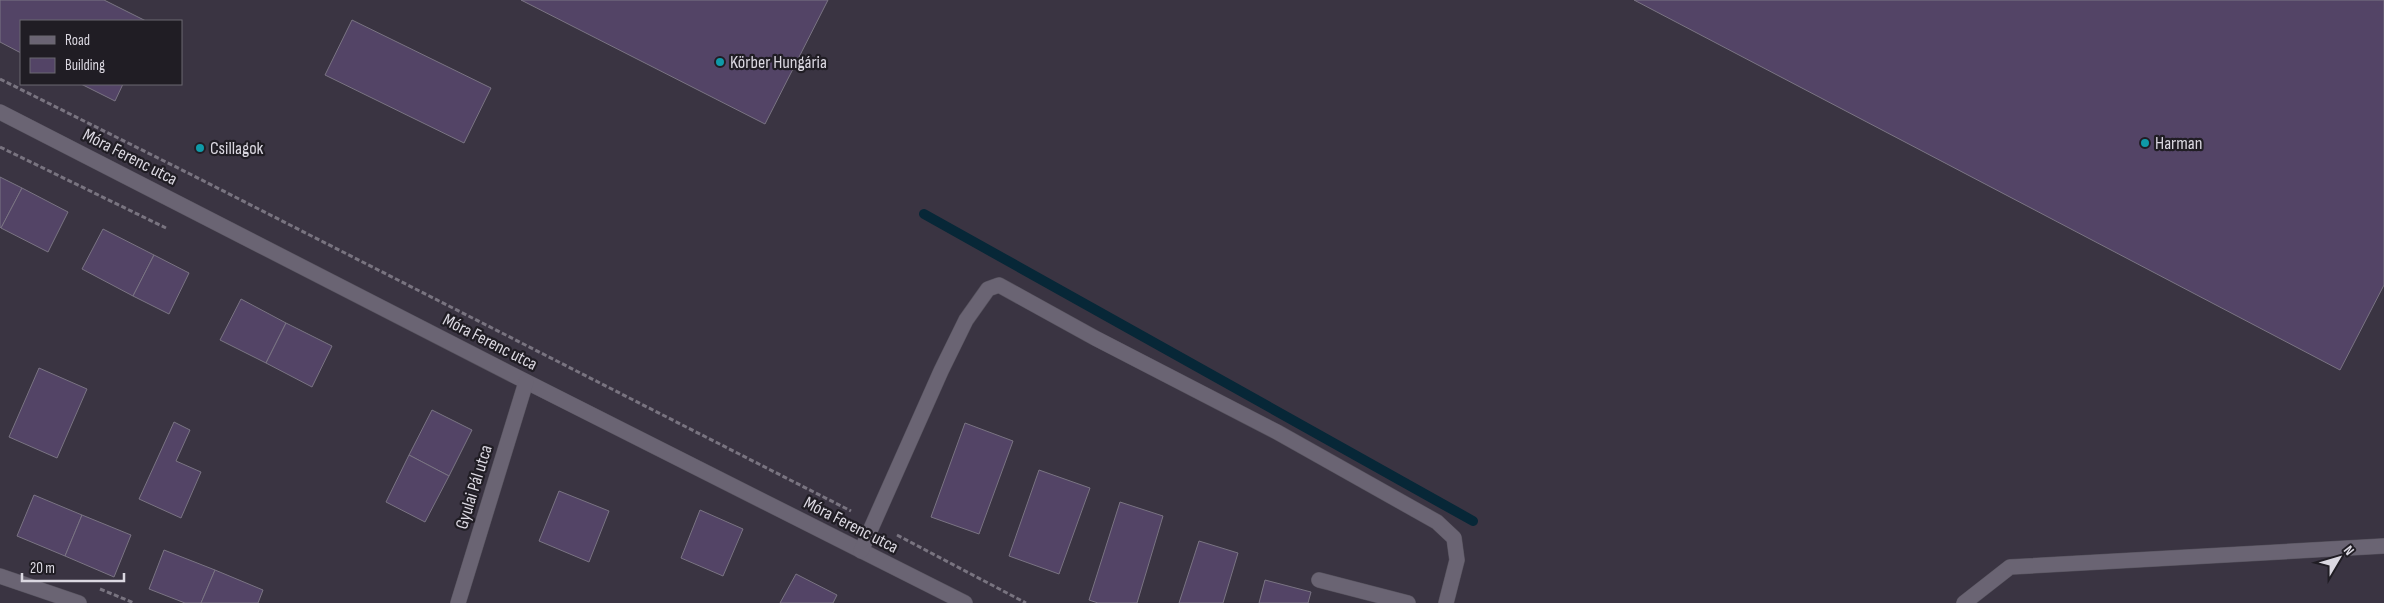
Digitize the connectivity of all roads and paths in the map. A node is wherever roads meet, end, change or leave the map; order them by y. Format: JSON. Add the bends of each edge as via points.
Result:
{"nodes":[{"id":1,"x":0,"y":79,"type":"edge"},
{"id":2,"x":0,"y":112,"type":"edge"},
{"id":3,"x":526,"y":382,"type":"junction"},
{"id":4,"x":874,"y":523,"type":"junction"},
{"id":5,"x":2384,"y":546,"type":"edge"},
{"id":6,"x":862,"y":551,"type":"junction"},
{"id":7,"x":0,"y":576,"type":"edge"},
{"id":8,"x":1319,"y":580,"type":"dead end"},
{"id":9,"x":70,"y":601,"type":"edge"},
{"id":10,"x":458,"y":603,"type":"edge"},
{"id":11,"x":965,"y":603,"type":"edge"},
{"id":12,"x":1026,"y":603,"type":"edge"},
{"id":13,"x":1408,"y":603,"type":"edge"},
{"id":14,"x":1446,"y":603,"type":"edge"},
{"id":15,"x":1964,"y":603,"type":"edge"}],
"edges":[{"from":1,"to":4,"type":"path"},
{"from":2,"to":3,"type":"street","name":"Móra Ferenc utca"},
{"from":3,"to":6,"type":"street","name":"Móra Ferenc utca"},
{"from":3,"to":10,"type":"street","name":"Gyulai Pál utca"},
{"from":4,"to":6,"type":"street"},
{"from":4,"to":12,"type":"path"},
{"from":4,"to":14,"type":"street","via":[[966,320],[988,289],[999,286],[1277,432],[1436,522],[1454,538],[1457,560]]},
{"from":5,"to":15,"type":"street","via":[[2010,567]]},
{"from":6,"to":11,"type":"street","name":"Móra Ferenc utca"},
{"from":7,"to":9,"type":"street"},
{"from":8,"to":13,"type":"street"}]}
